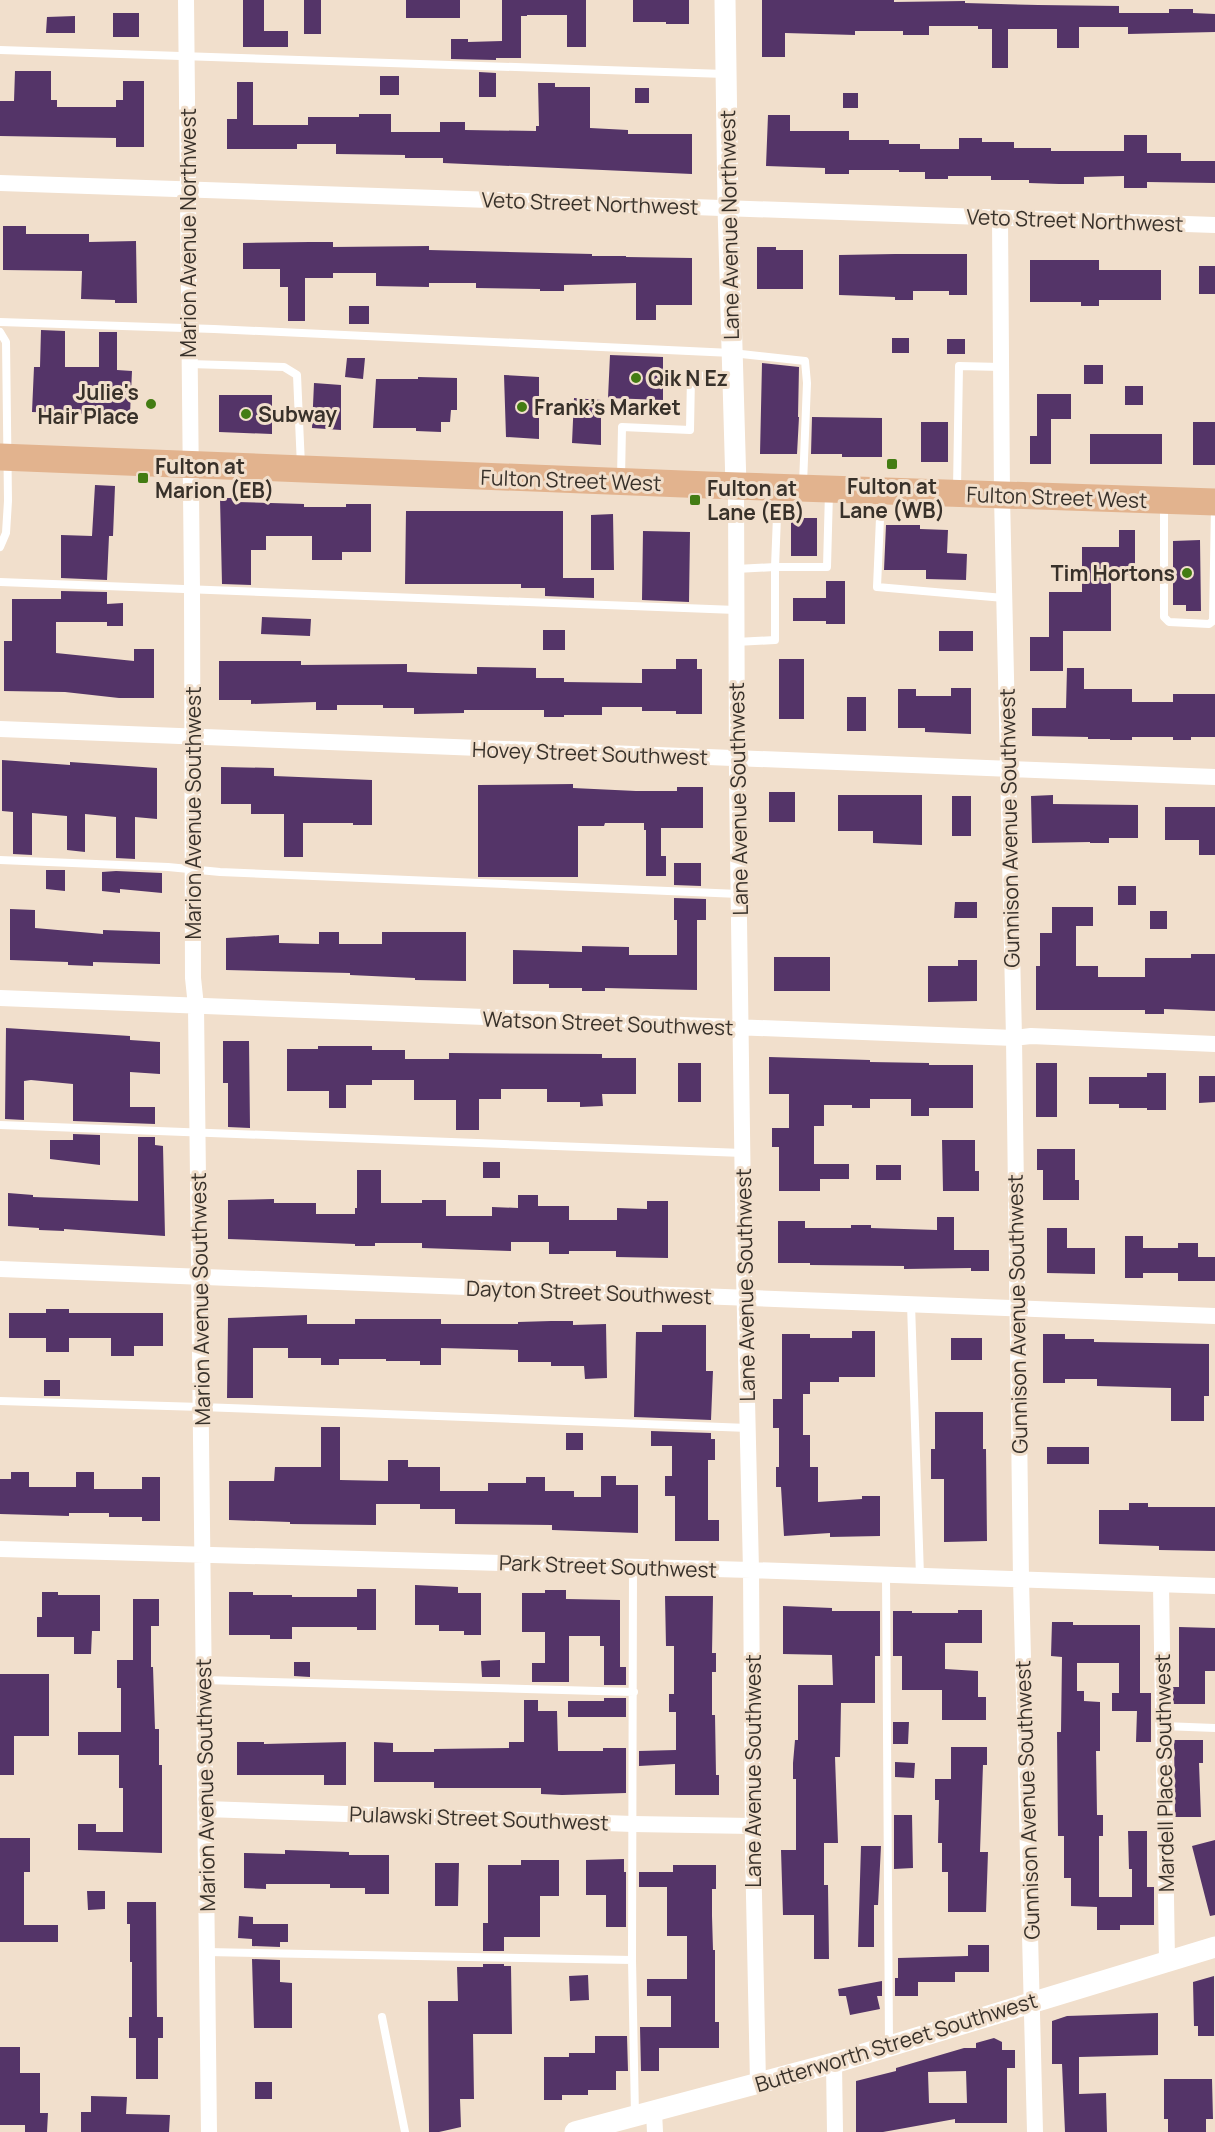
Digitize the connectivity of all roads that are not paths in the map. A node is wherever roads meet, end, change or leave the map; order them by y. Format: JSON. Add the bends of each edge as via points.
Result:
{"nodes":[{"id":1,"x":186,"y":0,"type":"edge"},
{"id":2,"x":725,"y":0,"type":"edge"},
{"id":3,"x":0,"y":50,"type":"edge"},
{"id":4,"x":187,"y":57,"type":"junction"},
{"id":5,"x":726,"y":74,"type":"junction"},
{"id":6,"x":0,"y":183,"type":"edge"},
{"id":7,"x":189,"y":189,"type":"junction"},
{"id":8,"x":728,"y":208,"type":"junction"},
{"id":9,"x":1000,"y":218,"type":"junction"},
{"id":10,"x":1215,"y":225,"type":"edge"},
{"id":11,"x":0,"y":322,"type":"edge"},
{"id":12,"x":189,"y":328,"type":"junction"},
{"id":13,"x":0,"y":332,"type":"edge"},
{"id":14,"x":732,"y":353,"type":"junction"},
{"id":15,"x":189,"y":364,"type":"junction"},
{"id":16,"x":1001,"y":367,"type":"junction"},
{"id":17,"x":733,"y":375,"type":"junction"},
{"id":18,"x":4,"y":457,"type":"edge"},
{"id":19,"x":190,"y":465,"type":"junction"},
{"id":20,"x":301,"y":470,"type":"junction"},
{"id":21,"x":621,"y":482,"type":"junction"},
{"id":22,"x":736,"y":486,"type":"junction"},
{"id":23,"x":804,"y":489,"type":"junction"},
{"id":24,"x":881,"y":491,"type":"junction"},
{"id":25,"x":957,"y":494,"type":"junction"},
{"id":26,"x":1002,"y":496,"type":"junction"},
{"id":27,"x":4,"y":501,"type":"edge"},
{"id":28,"x":1164,"y":501,"type":"junction"},
{"id":29,"x":1215,"y":502,"type":"edge"},
{"id":30,"x":0,"y":547,"type":"edge"},
{"id":31,"x":775,"y":567,"type":"junction"},
{"id":32,"x":736,"y":569,"type":"junction"},
{"id":33,"x":0,"y":582,"type":"edge"},
{"id":34,"x":192,"y":589,"type":"junction"},
{"id":35,"x":1004,"y":598,"type":"junction"},
{"id":36,"x":736,"y":610,"type":"junction"},
{"id":37,"x":736,"y":642,"type":"junction"},
{"id":38,"x":0,"y":729,"type":"edge"},
{"id":39,"x":192,"y":736,"type":"junction"},
{"id":40,"x":736,"y":758,"type":"junction"},
{"id":41,"x":1007,"y":769,"type":"junction"},
{"id":42,"x":1215,"y":777,"type":"edge"},
{"id":43,"x":0,"y":860,"type":"edge"},
{"id":44,"x":194,"y":870,"type":"junction"},
{"id":45,"x":739,"y":894,"type":"junction"},
{"id":46,"x":0,"y":998,"type":"edge"},
{"id":47,"x":196,"y":1006,"type":"junction"},
{"id":48,"x":741,"y":1028,"type":"junction"},
{"id":49,"x":1014,"y":1038,"type":"junction"},
{"id":50,"x":1215,"y":1044,"type":"edge"},
{"id":51,"x":0,"y":1125,"type":"edge"},
{"id":52,"x":198,"y":1132,"type":"junction"},
{"id":53,"x":743,"y":1153,"type":"junction"},
{"id":54,"x":0,"y":1269,"type":"edge"},
{"id":55,"x":200,"y":1278,"type":"junction"},
{"id":56,"x":745,"y":1298,"type":"junction"},
{"id":57,"x":911,"y":1304,"type":"junction"},
{"id":58,"x":1017,"y":1308,"type":"junction"},
{"id":59,"x":1215,"y":1316,"type":"edge"},
{"id":60,"x":0,"y":1401,"type":"edge"},
{"id":61,"x":201,"y":1407,"type":"junction"},
{"id":62,"x":748,"y":1428,"type":"junction"},
{"id":63,"x":0,"y":1549,"type":"edge"},
{"id":64,"x":203,"y":1554,"type":"junction"},
{"id":65,"x":633,"y":1567,"type":"junction"},
{"id":66,"x":752,"y":1570,"type":"junction"},
{"id":67,"x":886,"y":1575,"type":"junction"},
{"id":68,"x":920,"y":1576,"type":"junction"},
{"id":69,"x":1021,"y":1579,"type":"junction"},
{"id":70,"x":1161,"y":1585,"type":"junction"},
{"id":71,"x":1215,"y":1586,"type":"edge"},
{"id":72,"x":204,"y":1680,"type":"junction"},
{"id":73,"x":634,"y":1692,"type":"junction"},
{"id":74,"x":1163,"y":1726,"type":"junction"},
{"id":75,"x":1215,"y":1728,"type":"edge"},
{"id":76,"x":206,"y":1809,"type":"junction"},
{"id":77,"x":633,"y":1824,"type":"junction"},
{"id":78,"x":752,"y":1826,"type":"junction"},
{"id":79,"x":1215,"y":1947,"type":"edge"},
{"id":80,"x":207,"y":1952,"type":"junction"},
{"id":81,"x":632,"y":1960,"type":"junction"},
{"id":82,"x":1167,"y":1960,"type":"junction"},
{"id":83,"x":1033,"y":2001,"type":"junction"},
{"id":84,"x":382,"y":2017,"type":"dead end"},
{"id":85,"x":890,"y":2046,"type":"junction"},
{"id":86,"x":834,"y":2063,"type":"junction"},
{"id":87,"x":759,"y":2083,"type":"junction"},
{"id":88,"x":648,"y":2120,"type":"edge"},
{"id":89,"x":209,"y":2132,"type":"edge"},
{"id":90,"x":405,"y":2132,"type":"edge"},
{"id":91,"x":575,"y":2132,"type":"edge"},
{"id":92,"x":835,"y":2132,"type":"edge"},
{"id":93,"x":1035,"y":2132,"type":"edge"}],
"edges":[{"from":1,"to":4,"type":"street","name":"Marion Avenue Northwest"},
{"from":2,"to":5,"type":"street","name":"Lane Avenue Northwest"},
{"from":3,"to":4,"type":"lane"},
{"from":4,"to":5,"type":"lane"},
{"from":4,"to":7,"type":"street","name":"Marion Avenue Northwest"},
{"from":5,"to":8,"type":"street","name":"Lane Avenue Northwest"},
{"from":6,"to":7,"type":"street","name":"Veto Street Northwest"},
{"from":7,"to":8,"type":"street","name":"Veto Street Northwest"},
{"from":7,"to":12,"type":"street","name":"Marion Avenue Northwest"},
{"from":8,"to":9,"type":"street","name":"Veto Street Northwest"},
{"from":8,"to":14,"type":"street","name":"Lane Avenue Northwest"},
{"from":9,"to":10,"type":"street","name":"Veto Street Northwest"},
{"from":9,"to":16,"type":"street","name":"Gunnison Avenue Southwest"},
{"from":11,"to":12,"type":"lane"},
{"from":12,"to":14,"type":"lane"},
{"from":12,"to":15,"type":"street","name":"Marion Avenue Northwest"},
{"from":13,"to":18,"type":"lane","via":[[6,342]]},
{"from":14,"to":17,"type":"street","name":"Lane Avenue Northwest"},
{"from":14,"to":23,"type":"lane","via":[[805,361]]},
{"from":15,"to":19,"type":"street","name":"Marion Avenue Northwest"},
{"from":15,"to":20,"type":"lane","via":[[284,367],[293,371],[297,375]]},
{"from":16,"to":25,"type":"lane","via":[[958,366]]},
{"from":16,"to":26,"type":"street","name":"Gunnison Avenue Southwest"},
{"from":17,"to":21,"type":"lane","via":[[691,376],[690,430],[622,427]]},
{"from":17,"to":22,"type":"street","name":"Lane Avenue Northwest"},
{"from":18,"to":19,"type":"main road","name":"Fulton Street West"},
{"from":18,"to":27,"type":"lane"},
{"from":19,"to":20,"type":"main road","name":"Fulton Street West"},
{"from":19,"to":34,"type":"street","name":"Marion Avenue Southwest"},
{"from":20,"to":21,"type":"main road","name":"Fulton Street West"},
{"from":21,"to":22,"type":"main road","name":"Fulton Street West"},
{"from":22,"to":23,"type":"main road","name":"Fulton Street West"},
{"from":22,"to":32,"type":"street","name":"Lane Avenue Southwest"},
{"from":23,"to":24,"type":"main road","name":"Fulton Street West"},
{"from":23,"to":31,"type":"lane"},
{"from":23,"to":31,"type":"lane","via":[[828,520],[827,567]]},
{"from":24,"to":25,"type":"main road","name":"Fulton Street West"},
{"from":24,"to":35,"type":"lane","via":[[877,588]]},
{"from":25,"to":26,"type":"main road","name":"Fulton Street West"},
{"from":26,"to":28,"type":"main road","name":"Fulton Street West"},
{"from":26,"to":35,"type":"street","name":"Gunnison Avenue Southwest"},
{"from":27,"to":30,"type":"lane","via":[[6,533]]},
{"from":28,"to":29,"type":"main road","name":"Fulton Street West"},
{"from":28,"to":29,"type":"lane","via":[[1164,617],[1169,622],[1209,624],[1214,621]]},
{"from":31,"to":32,"type":"lane"},
{"from":31,"to":37,"type":"lane","via":[[775,640]]},
{"from":32,"to":36,"type":"street","name":"Lane Avenue Southwest"},
{"from":33,"to":34,"type":"lane"},
{"from":34,"to":36,"type":"lane"},
{"from":34,"to":39,"type":"street","name":"Marion Avenue Southwest"},
{"from":35,"to":41,"type":"street","name":"Gunnison Avenue Southwest"},
{"from":36,"to":37,"type":"street","name":"Lane Avenue Southwest"},
{"from":37,"to":40,"type":"street","name":"Lane Avenue Southwest"},
{"from":38,"to":39,"type":"street","name":"Hovey Street Southwest"},
{"from":39,"to":40,"type":"street","name":"Hovey Street Southwest"},
{"from":39,"to":44,"type":"street","name":"Marion Avenue Southwest"},
{"from":40,"to":41,"type":"street","name":"Hovey Street Southwest"},
{"from":40,"to":45,"type":"street","name":"Lane Avenue Southwest"},
{"from":41,"to":42,"type":"street","name":"Hovey Street Southwest"},
{"from":41,"to":49,"type":"street","name":"Gunnison Avenue Southwest"},
{"from":43,"to":44,"type":"lane"},
{"from":44,"to":45,"type":"lane"},
{"from":44,"to":47,"type":"street","name":"Marion Avenue Southwest"},
{"from":45,"to":48,"type":"street","name":"Lane Avenue Southwest"},
{"from":46,"to":47,"type":"street","name":"Watson Street Southwest"},
{"from":47,"to":48,"type":"street","name":"Watson Street Southwest"},
{"from":47,"to":52,"type":"street","name":"Marion Avenue Southwest"},
{"from":48,"to":49,"type":"street","name":"Watson Street Southwest"},
{"from":48,"to":53,"type":"street","name":"Lane Avenue Southwest"},
{"from":49,"to":50,"type":"street","name":"Watson Street Southwest"},
{"from":49,"to":58,"type":"street","name":"Gunnison Avenue Southwest"},
{"from":51,"to":52,"type":"lane"},
{"from":52,"to":53,"type":"lane"},
{"from":52,"to":55,"type":"street","name":"Marion Avenue Southwest"},
{"from":53,"to":56,"type":"street","name":"Lane Avenue Southwest"},
{"from":54,"to":55,"type":"street","name":"Dayton Street Southwest"},
{"from":55,"to":56,"type":"street","name":"Dayton Street Southwest"},
{"from":55,"to":61,"type":"street","name":"Marion Avenue Southwest"},
{"from":56,"to":57,"type":"street","name":"Dayton Street Southwest"},
{"from":56,"to":62,"type":"street","name":"Lane Avenue Southwest"},
{"from":57,"to":58,"type":"street","name":"Dayton Street Southwest"},
{"from":57,"to":68,"type":"lane"},
{"from":58,"to":59,"type":"street","name":"Dayton Street Southwest"},
{"from":58,"to":69,"type":"street","name":"Gunnison Avenue Southwest"},
{"from":60,"to":61,"type":"lane"},
{"from":61,"to":62,"type":"lane"},
{"from":61,"to":64,"type":"street","name":"Marion Avenue Southwest"},
{"from":62,"to":66,"type":"street","name":"Lane Avenue Southwest"},
{"from":63,"to":64,"type":"street","name":"Park Street Southwest"},
{"from":64,"to":65,"type":"street","name":"Park Street Southwest"},
{"from":64,"to":72,"type":"street","name":"Marion Avenue Southwest"},
{"from":65,"to":66,"type":"street","name":"Park Street Southwest"},
{"from":65,"to":73,"type":"lane"},
{"from":66,"to":67,"type":"street","name":"Park Street Southwest"},
{"from":66,"to":78,"type":"street","name":"Lane Avenue Southwest"},
{"from":67,"to":68,"type":"street","name":"Park Street Southwest"},
{"from":67,"to":85,"type":"lane"},
{"from":68,"to":69,"type":"street","name":"Park Street Southwest"},
{"from":69,"to":70,"type":"street","name":"Park Street Southwest"},
{"from":69,"to":83,"type":"street","name":"Gunnison Avenue Southwest"},
{"from":70,"to":71,"type":"street","name":"Park Street Southwest"},
{"from":70,"to":74,"type":"street","name":"Mardell Place Southwest"},
{"from":72,"to":73,"type":"lane"},
{"from":72,"to":76,"type":"street","name":"Marion Avenue Southwest"},
{"from":73,"to":77,"type":"lane"},
{"from":74,"to":75,"type":"lane"},
{"from":74,"to":82,"type":"street","name":"Mardell Place Southwest"},
{"from":76,"to":77,"type":"street","name":"Pulawski Street Southwest"},
{"from":76,"to":80,"type":"street","name":"Marion Avenue Southwest"},
{"from":77,"to":78,"type":"street","name":"Pulawski Street Southwest"},
{"from":77,"to":81,"type":"lane"},
{"from":78,"to":87,"type":"street","name":"Lane Avenue Southwest"},
{"from":79,"to":82,"type":"street","name":"Butterworth Street Southwest"},
{"from":80,"to":81,"type":"lane"},
{"from":80,"to":89,"type":"street","name":"Marion Avenue Southwest"},
{"from":81,"to":88,"type":"lane"},
{"from":82,"to":83,"type":"street","name":"Butterworth Street Southwest"},
{"from":83,"to":85,"type":"street","name":"Butterworth Street Southwest"},
{"from":83,"to":93,"type":"street","name":"Gunnison Avenue Southwest"},
{"from":84,"to":90,"type":"lane"},
{"from":85,"to":86,"type":"street","name":"Butterworth Street Southwest"},
{"from":86,"to":87,"type":"street","name":"Butterworth Street Southwest"},
{"from":86,"to":92,"type":"street"},
{"from":87,"to":88,"type":"street","name":"Butterworth Street Southwest"},
{"from":88,"to":91,"type":"street","name":"Butterworth Street Southwest"}]}
